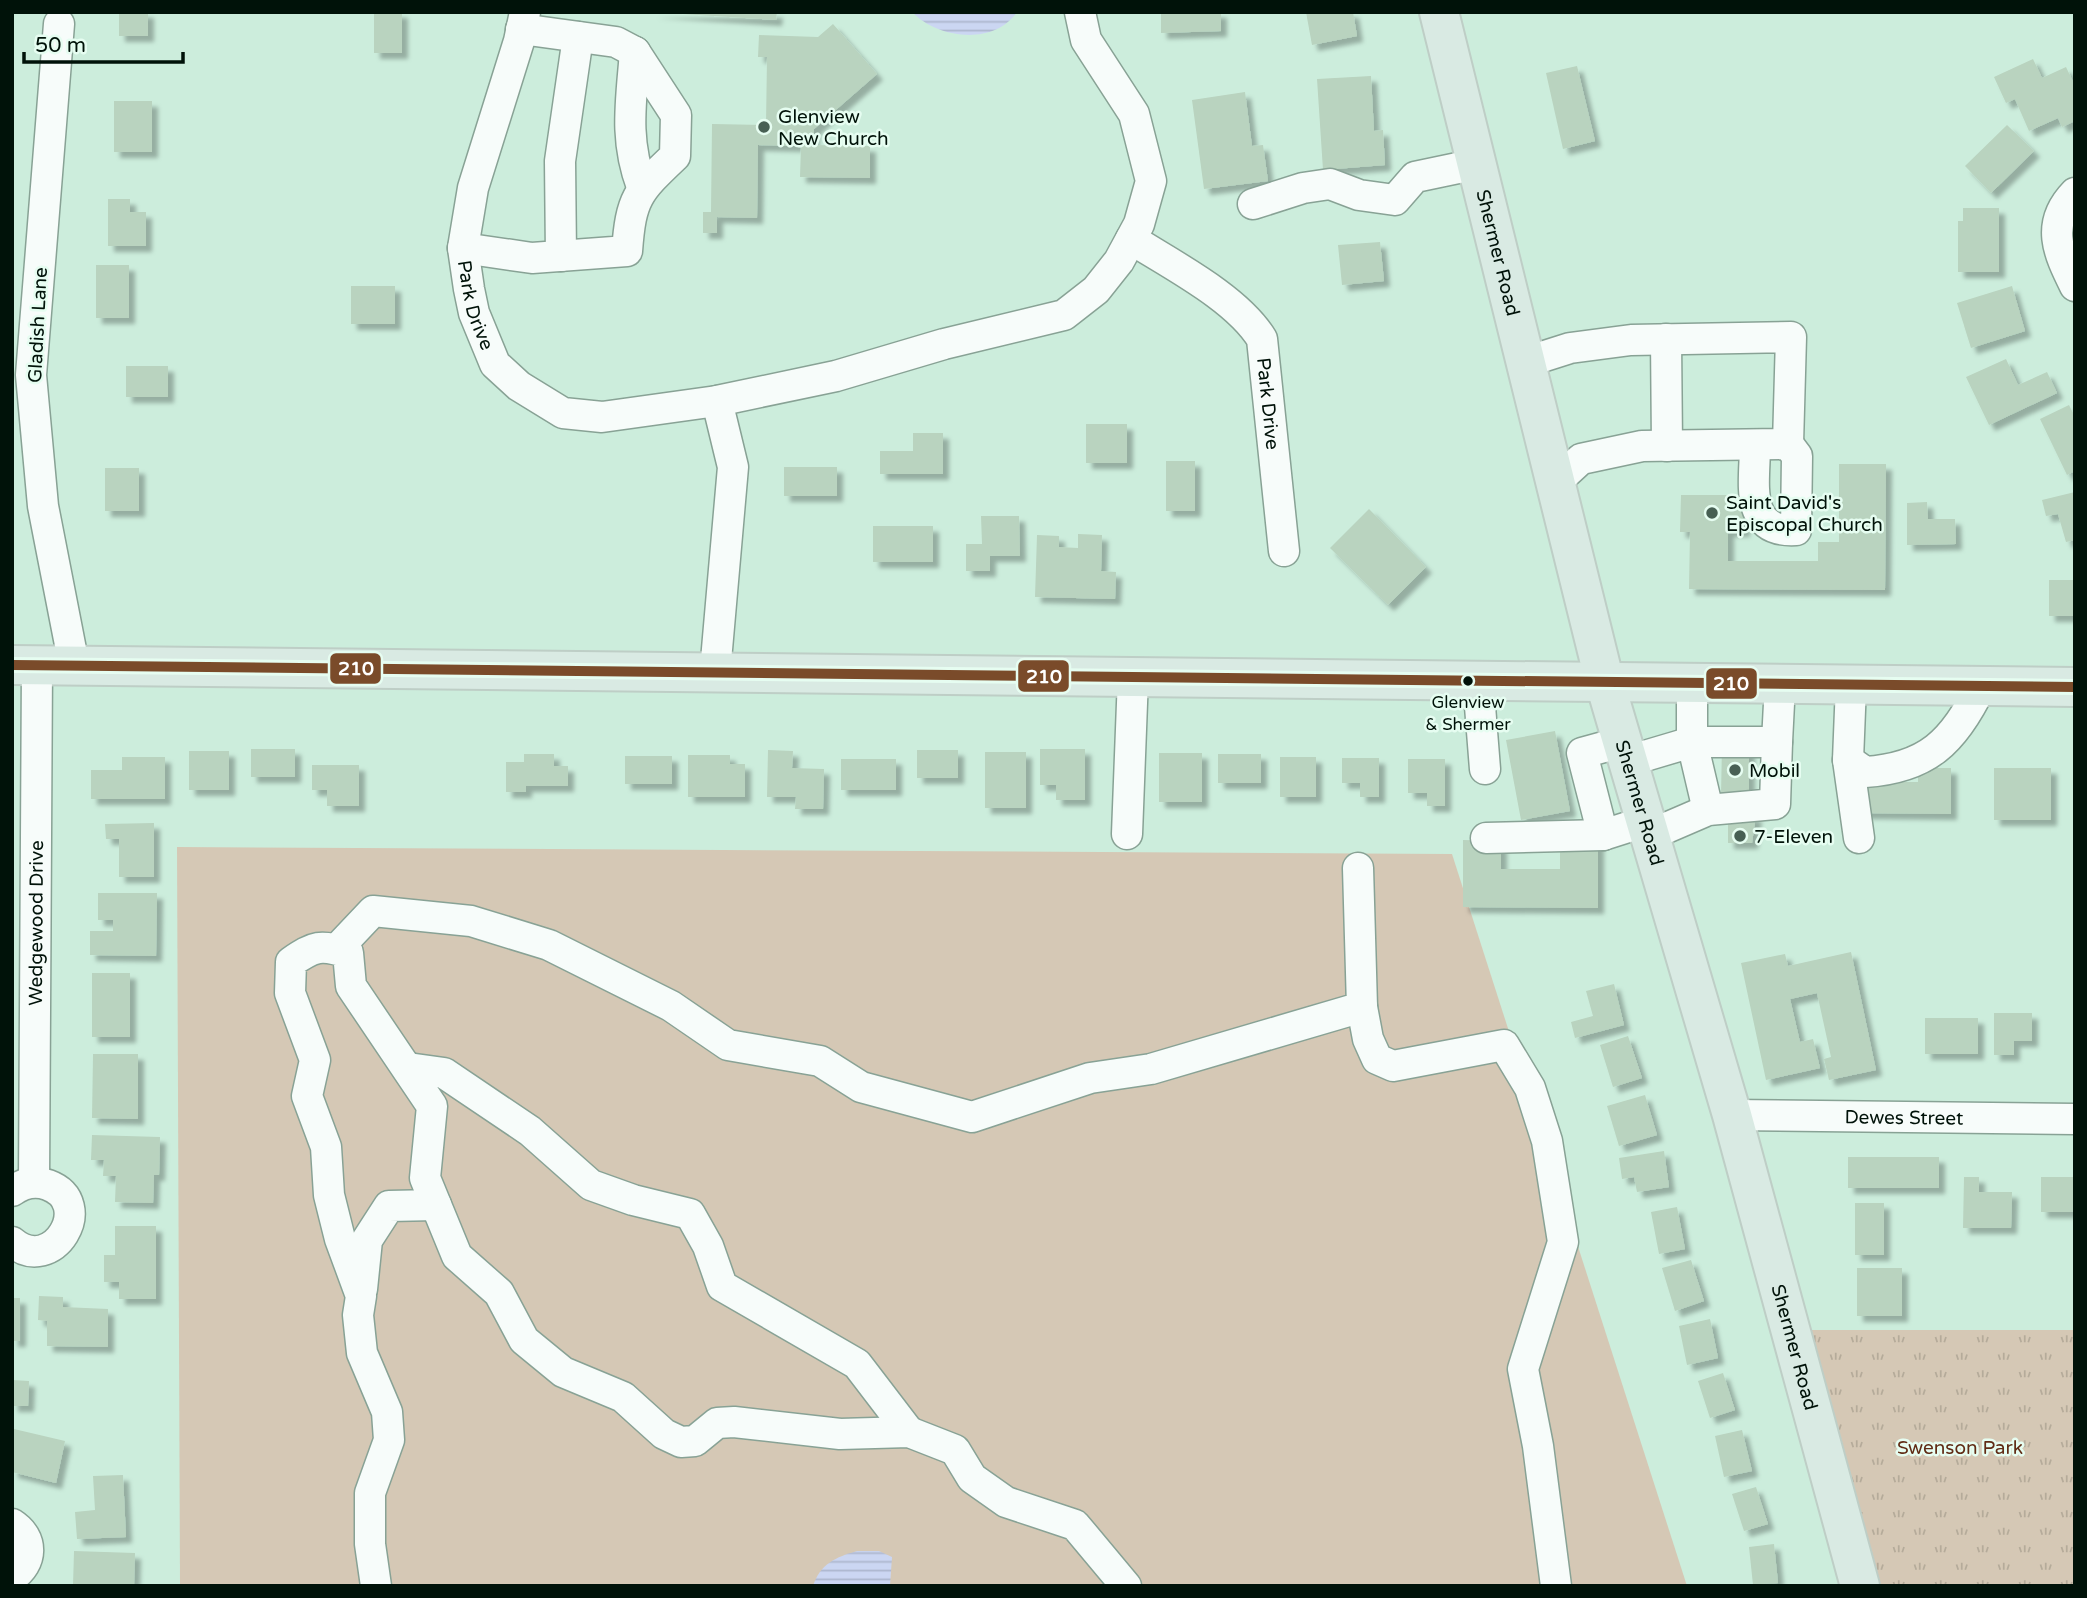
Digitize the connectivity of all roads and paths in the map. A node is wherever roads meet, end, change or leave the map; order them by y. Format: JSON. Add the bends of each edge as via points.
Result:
{"nodes":[{"id":1,"x":1080,"y":12,"type":"edge"},
{"id":2,"x":1439,"y":12,"type":"edge"},
{"id":3,"x":523,"y":21,"type":"edge"},
{"id":4,"x":59,"y":24,"type":"dead end"},
{"id":5,"x":578,"y":37,"type":"junction"},
{"id":6,"x":635,"y":52,"type":"junction"},
{"id":7,"x":1477,"y":164,"type":"junction"},
{"id":8,"x":642,"y":187,"type":"junction"},
{"id":9,"x":2075,"y":193,"type":"edge"},
{"id":10,"x":1253,"y":204,"type":"dead end"},
{"id":11,"x":1131,"y":239,"type":"junction"},
{"id":12,"x":463,"y":248,"type":"junction"},
{"id":13,"x":561,"y":256,"type":"junction"},
{"id":14,"x":2075,"y":286,"type":"edge"},
{"id":15,"x":1666,"y":339,"type":"junction"},
{"id":16,"x":1526,"y":362,"type":"junction"},
{"id":17,"x":717,"y":401,"type":"junction"},
{"id":18,"x":1755,"y":444,"type":"junction"},
{"id":19,"x":1788,"y":444,"type":"junction"},
{"id":20,"x":1667,"y":446,"type":"junction"},
{"id":21,"x":1556,"y":482,"type":"junction"},
{"id":22,"x":1284,"y":551,"type":"dead end"},
{"id":23,"x":74,"y":664,"type":"junction"},
{"id":24,"x":24,"y":665,"type":"edge"},
{"id":25,"x":715,"y":672,"type":"junction"},
{"id":26,"x":1133,"y":677,"type":"junction"},
{"id":27,"x":1478,"y":681,"type":"junction"},
{"id":28,"x":1605,"y":682,"type":"junction"},
{"id":29,"x":1692,"y":683,"type":"junction"},
{"id":30,"x":1780,"y":684,"type":"junction"},
{"id":31,"x":1851,"y":685,"type":"junction"},
{"id":32,"x":1980,"y":686,"type":"junction"},
{"id":33,"x":2075,"y":687,"type":"edge"},
{"id":34,"x":1692,"y":742,"type":"junction"},
{"id":35,"x":1777,"y":742,"type":"junction"},
{"id":36,"x":1849,"y":760,"type":"junction"},
{"id":37,"x":1628,"y":762,"type":"junction"},
{"id":38,"x":1485,"y":769,"type":"dead end"},
{"id":39,"x":1593,"y":795,"type":"junction"},
{"id":40,"x":1709,"y":810,"type":"junction"},
{"id":41,"x":1648,"y":828,"type":"junction"},
{"id":42,"x":1127,"y":834,"type":"dead end"},
{"id":43,"x":1604,"y":835,"type":"junction"},
{"id":44,"x":1486,"y":838,"type":"dead end"},
{"id":45,"x":1859,"y":838,"type":"dead end"},
{"id":46,"x":1358,"y":867,"type":"dead end"},
{"id":47,"x":337,"y":949,"type":"junction"},
{"id":48,"x":1362,"y":1007,"type":"junction"},
{"id":49,"x":408,"y":1068,"type":"junction"},
{"id":50,"x":1732,"y":1115,"type":"junction"},
{"id":51,"x":2075,"y":1119,"type":"edge"},
{"id":52,"x":23,"y":1186,"type":"edge"},
{"id":53,"x":436,"y":1205,"type":"junction"},
{"id":54,"x":12,"y":1242,"type":"edge"},
{"id":55,"x":361,"y":1296,"type":"junction"},
{"id":56,"x":909,"y":1432,"type":"junction"},
{"id":57,"x":12,"y":1524,"type":"edge"},
{"id":58,"x":12,"y":1577,"type":"edge"},
{"id":59,"x":376,"y":1586,"type":"edge"},
{"id":60,"x":1126,"y":1586,"type":"edge"},
{"id":61,"x":1556,"y":1586,"type":"edge"},
{"id":62,"x":1860,"y":1586,"type":"edge"}],
"edges":[{"from":1,"to":11,"type":"street","name":"Park Drive","via":[[1086,40],[1134,114],[1151,181]]},
{"from":2,"to":7,"type":"main road","name":"Shermer Road"},
{"from":3,"to":5,"type":"street"},
{"from":3,"to":12,"type":"street","name":"Park Drive","via":[[473,188]]},
{"from":4,"to":23,"type":"street","name":"Gladish Lane","via":[[32,375],[43,506]]},
{"from":5,"to":6,"type":"street","via":[[616,42]]},
{"from":5,"to":13,"type":"street","via":[[560,161]]},
{"from":6,"to":8,"type":"street","via":[[629,125],[631,158]]},
{"from":6,"to":8,"type":"street","via":[[676,115],[675,156]]},
{"from":7,"to":10,"type":"street","via":[[1415,177],[1395,200],[1359,195],[1330,184]]},
{"from":7,"to":16,"type":"main road","name":"Shermer Road"},
{"from":8,"to":13,"type":"street","via":[[629,218],[626,251]]},
{"from":9,"to":14,"type":"street","via":[[2063,206],[2055,232]]},
{"from":11,"to":17,"type":"street","name":"Park Drive","via":[[1096,290],[1064,314],[836,376]]},
{"from":11,"to":22,"type":"street","name":"Park Drive","via":[[1223,299],[1252,322],[1262,339]]},
{"from":12,"to":13,"type":"street","via":[[532,258]]},
{"from":12,"to":17,"type":"street","name":"Park Drive","via":[[474,313],[495,364],[519,386],[564,413],[602,417]]},
{"from":15,"to":16,"type":"street","via":[[1570,348]]},
{"from":15,"to":19,"type":"street","via":[[1791,337]]},
{"from":15,"to":20,"type":"street"},
{"from":16,"to":21,"type":"main road","name":"Shermer Road"},
{"from":17,"to":25,"type":"street","via":[[733,467]]},
{"from":18,"to":19,"type":"street"},
{"from":18,"to":19,"type":"street","via":[[1755,507],[1764,522],[1780,531],[1796,530],[1797,456]]},
{"from":18,"to":20,"type":"street"},
{"from":20,"to":21,"type":"street","via":[[1642,446],[1581,459]]},
{"from":21,"to":28,"type":"main road","name":"Shermer Road"},
{"from":23,"to":24,"type":"main road"},
{"from":23,"to":25,"type":"main road"},
{"from":24,"to":52,"type":"street","name":"Wedgewood Drive"},
{"from":25,"to":26,"type":"main road"},
{"from":26,"to":27,"type":"main road"},
{"from":26,"to":42,"type":"street"},
{"from":27,"to":28,"type":"main road"},
{"from":27,"to":38,"type":"street"},
{"from":28,"to":29,"type":"main road"},
{"from":28,"to":37,"type":"main road","name":"Shermer Road"},
{"from":29,"to":30,"type":"main road"},
{"from":29,"to":34,"type":"street"},
{"from":30,"to":31,"type":"main road"},
{"from":30,"to":35,"type":"street"},
{"from":31,"to":32,"type":"main road"},
{"from":31,"to":36,"type":"street"},
{"from":32,"to":33,"type":"main road"},
{"from":32,"to":36,"type":"street","via":[[1949,737],[1923,758],[1896,770],[1865,772]]},
{"from":34,"to":35,"type":"street"},
{"from":34,"to":37,"type":"street"},
{"from":34,"to":40,"type":"street"},
{"from":35,"to":40,"type":"street","via":[[1775,804]]},
{"from":36,"to":45,"type":"street"},
{"from":37,"to":39,"type":"street"},
{"from":37,"to":39,"type":"street","via":[[1582,753]]},
{"from":37,"to":41,"type":"main road","name":"Shermer Road"},
{"from":39,"to":43,"type":"street"},
{"from":40,"to":41,"type":"street"},
{"from":41,"to":43,"type":"street"},
{"from":41,"to":50,"type":"main road","name":"Shermer Road"},
{"from":43,"to":44,"type":"street"},
{"from":46,"to":48,"type":"street"},
{"from":47,"to":48,"type":"street","via":[[373,911],[471,921],[549,946],[671,1006],[728,1045],[820,1061],[861,1087],[972,1117],[1090,1078],[1151,1069]]},
{"from":47,"to":49,"type":"street","via":[[348,953],[351,986]]},
{"from":47,"to":55,"type":"street","via":[[308,950],[291,962],[290,993],[315,1060],[307,1096],[326,1147],[329,1195],[340,1239]]},
{"from":48,"to":61,"type":"street","via":[[1377,1059],[1393,1066],[1504,1045],[1530,1088],[1547,1141],[1563,1242],[1522,1370],[1540,1458]]},
{"from":49,"to":53,"type":"street","via":[[432,1106],[425,1178]]},
{"from":49,"to":56,"type":"street","via":[[444,1073],[530,1131],[590,1185],[690,1214],[722,1286],[857,1364]]},
{"from":50,"to":51,"type":"street","name":"Dewes Street"},
{"from":50,"to":62,"type":"main road","name":"Shermer Road"},
{"from":52,"to":54,"type":"street","name":"Wedgewood Drive","via":[[53,1186],[65,1199],[68,1226],[57,1243],[43,1250]]},
{"from":53,"to":55,"type":"street","via":[[389,1206],[366,1240]]},
{"from":53,"to":56,"type":"street","via":[[457,1256],[499,1293],[524,1340],[563,1372],[623,1397],[664,1434],[681,1443],[695,1441],[717,1423],[734,1422],[840,1434]]},
{"from":55,"to":59,"type":"street","via":[[362,1353],[387,1412],[389,1440],[370,1493]]},
{"from":56,"to":60,"type":"street","via":[[955,1450],[972,1478],[1006,1502],[1075,1525]]},
{"from":57,"to":58,"type":"street","via":[[23,1532],[29,1550],[23,1568]]}]}
